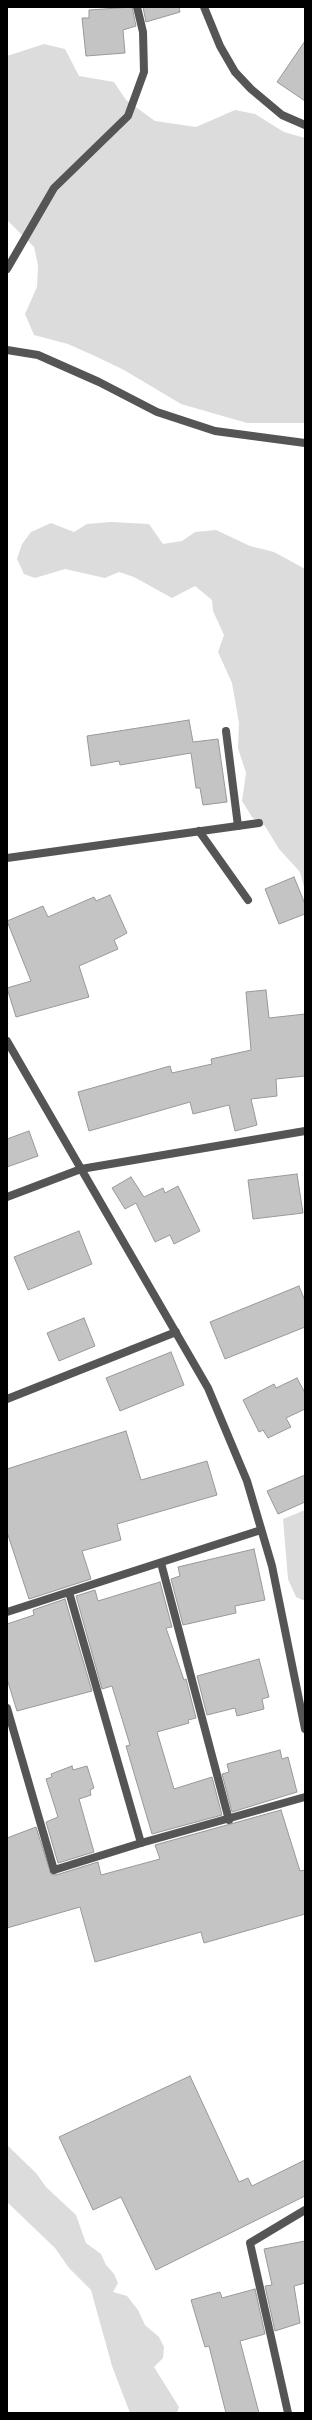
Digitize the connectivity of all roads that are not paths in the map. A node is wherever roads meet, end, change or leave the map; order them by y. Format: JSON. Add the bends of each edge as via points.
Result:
{"nodes":[{"id":1,"x":137,"y":7,"type":"edge"},
{"id":2,"x":204,"y":7,"type":"edge"},
{"id":3,"x":305,"y":125,"type":"edge"},
{"id":4,"x":7,"y":269,"type":"edge"},
{"id":5,"x":7,"y":350,"type":"edge"},
{"id":6,"x":305,"y":443,"type":"edge"},
{"id":7,"x":226,"y":731,"type":"dead end"},
{"id":8,"x":259,"y":823,"type":"dead end"},
{"id":9,"x":238,"y":826,"type":"junction"},
{"id":10,"x":199,"y":831,"type":"junction"},
{"id":11,"x":7,"y":858,"type":"edge"},
{"id":12,"x":248,"y":900,"type":"dead end"},
{"id":13,"x":7,"y":1041,"type":"edge"},
{"id":14,"x":305,"y":1131,"type":"edge"},
{"id":15,"x":81,"y":1169,"type":"junction"},
{"id":16,"x":7,"y":1197,"type":"edge"},
{"id":17,"x":176,"y":1332,"type":"junction"},
{"id":18,"x":7,"y":1399,"type":"edge"},
{"id":19,"x":261,"y":1530,"type":"junction"},
{"id":20,"x":161,"y":1563,"type":"junction"},
{"id":21,"x":69,"y":1592,"type":"junction"},
{"id":22,"x":7,"y":1612,"type":"edge"},
{"id":23,"x":7,"y":1708,"type":"edge"},
{"id":24,"x":305,"y":1729,"type":"edge"},
{"id":25,"x":305,"y":1797,"type":"edge"},
{"id":26,"x":229,"y":1820,"type":"junction"},
{"id":27,"x":141,"y":1843,"type":"junction"},
{"id":28,"x":305,"y":2210,"type":"edge"},
{"id":29,"x":288,"y":2413,"type":"edge"}],
"edges":[{"from":1,"to":4,"type":"street","via":[[143,32],[144,72],[128,116],[54,188]]},
{"from":2,"to":3,"type":"street","via":[[220,46],[235,72],[282,115]]},
{"from":5,"to":6,"type":"street","via":[[38,355],[99,382],[157,412],[215,431]]},
{"from":7,"to":9,"type":"street"},
{"from":8,"to":9,"type":"street"},
{"from":9,"to":10,"type":"street"},
{"from":10,"to":11,"type":"street"},
{"from":10,"to":12,"type":"street"},
{"from":13,"to":15,"type":"street"},
{"from":14,"to":15,"type":"street"},
{"from":15,"to":16,"type":"street"},
{"from":15,"to":17,"type":"street"},
{"from":17,"to":18,"type":"street"},
{"from":17,"to":19,"type":"street","via":[[208,1388],[247,1482]]},
{"from":19,"to":20,"type":"street"},
{"from":19,"to":24,"type":"street","via":[[272,1566]]},
{"from":20,"to":21,"type":"street"},
{"from":20,"to":26,"type":"street"},
{"from":21,"to":22,"type":"street"},
{"from":21,"to":27,"type":"street"},
{"from":23,"to":27,"type":"street","via":[[54,1870]]},
{"from":25,"to":26,"type":"street"},
{"from":26,"to":27,"type":"street"},
{"from":28,"to":29,"type":"street","via":[[250,2243]]}]}
